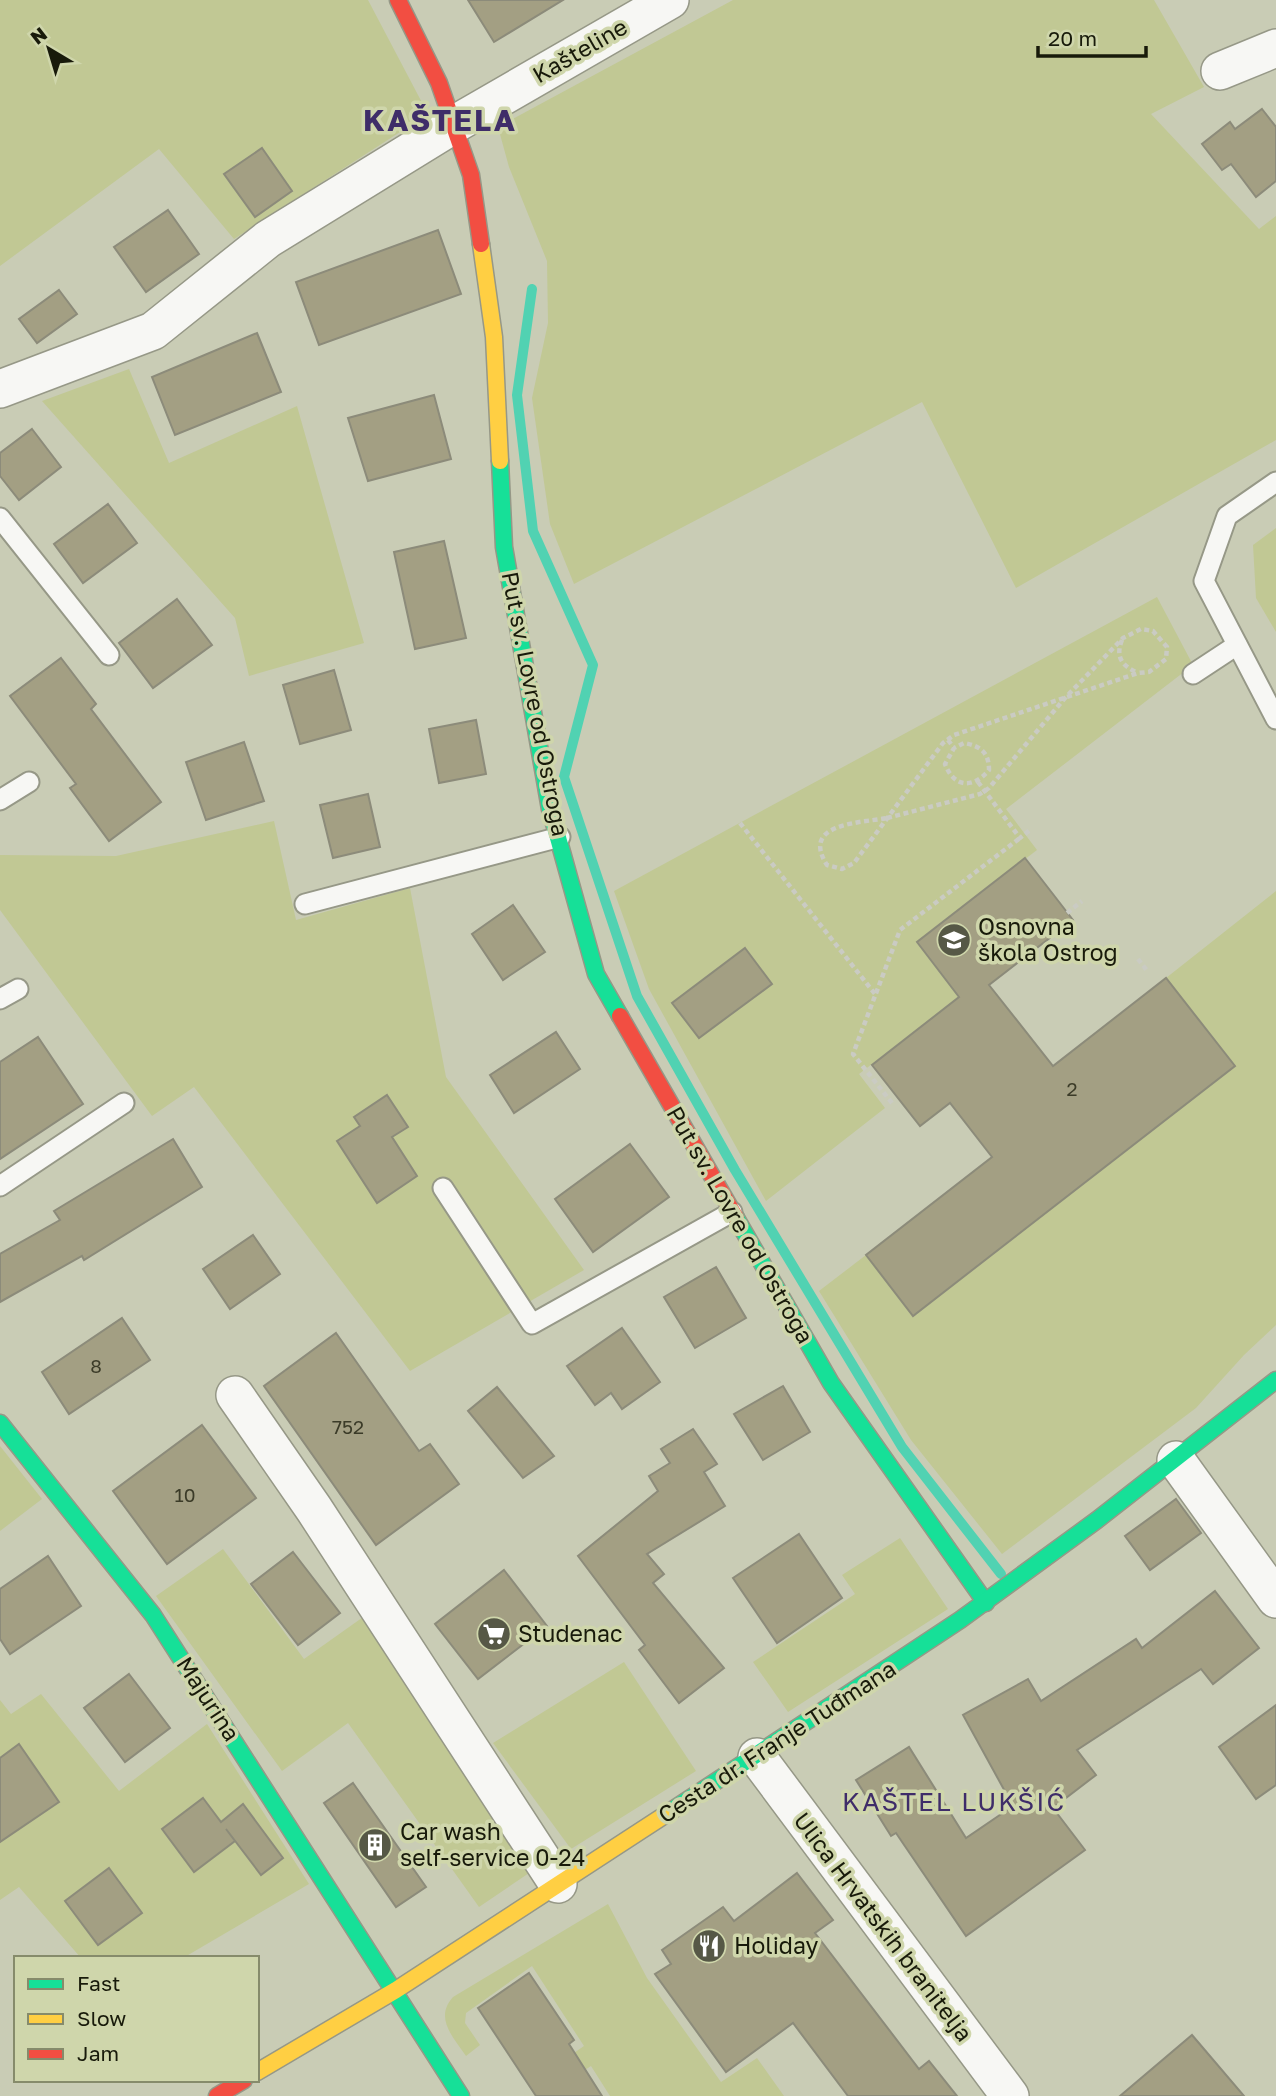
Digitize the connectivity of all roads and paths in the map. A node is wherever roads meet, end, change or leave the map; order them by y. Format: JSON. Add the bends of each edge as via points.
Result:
{"nodes":[{"id":1,"x":398,"y":0,"type":"edge"},
{"id":2,"x":670,"y":0,"type":"edge"},
{"id":3,"x":1276,"y":48,"type":"edge"},
{"id":4,"x":1220,"y":71,"type":"dead end"},
{"id":5,"x":455,"y":124,"type":"junction"},
{"id":6,"x":0,"y":389,"type":"edge"},
{"id":7,"x":1276,"y":482,"type":"edge"},
{"id":8,"x":0,"y":518,"type":"edge"},
{"id":9,"x":1123,"y":638,"type":"junction"},
{"id":10,"x":1237,"y":645,"type":"junction"},
{"id":11,"x":110,"y":655,"type":"dead end"},
{"id":12,"x":1139,"y":673,"type":"junction"},
{"id":13,"x":1193,"y":674,"type":"dead end"},
{"id":14,"x":1065,"y":698,"type":"junction"},
{"id":15,"x":1276,"y":719,"type":"edge"},
{"id":16,"x":948,"y":740,"type":"junction"},
{"id":17,"x":954,"y":748,"type":"junction"},
{"id":18,"x":29,"y":782,"type":"dead end"},
{"id":19,"x":978,"y":782,"type":"junction"},
{"id":20,"x":985,"y":791,"type":"junction"},
{"id":21,"x":0,"y":800,"type":"edge"},
{"id":22,"x":887,"y":818,"type":"junction"},
{"id":23,"x":740,"y":823,"type":"dead end"},
{"id":24,"x":1031,"y":829,"type":"dead end"},
{"id":25,"x":560,"y":837,"type":"junction"},
{"id":26,"x":1020,"y":838,"type":"junction"},
{"id":27,"x":1082,"y":901,"type":"dead end"},
{"id":28,"x":305,"y":905,"type":"dead end"},
{"id":29,"x":1067,"y":912,"type":"dead end"},
{"id":30,"x":1138,"y":959,"type":"dead end"},
{"id":31,"x":1148,"y":972,"type":"dead end"},
{"id":32,"x":18,"y":989,"type":"dead end"},
{"id":33,"x":876,"y":994,"type":"junction"},
{"id":34,"x":0,"y":999,"type":"edge"},
{"id":35,"x":124,"y":1103,"type":"dead end"},
{"id":36,"x":892,"y":1103,"type":"dead end"},
{"id":37,"x":0,"y":1186,"type":"edge"},
{"id":38,"x":443,"y":1188,"type":"dead end"},
{"id":39,"x":732,"y":1212,"type":"junction"},
{"id":40,"x":1276,"y":1380,"type":"edge"},
{"id":41,"x":235,"y":1395,"type":"dead end"},
{"id":42,"x":0,"y":1423,"type":"edge"},
{"id":43,"x":1176,"y":1460,"type":"junction"},
{"id":44,"x":1276,"y":1599,"type":"edge"},
{"id":45,"x":986,"y":1603,"type":"junction"},
{"id":46,"x":757,"y":1757,"type":"junction"},
{"id":47,"x":558,"y":1884,"type":"junction"},
{"id":48,"x":396,"y":1990,"type":"junction"},
{"id":49,"x":259,"y":2071,"type":"edge"},
{"id":50,"x":241,"y":2082,"type":"edge"},
{"id":51,"x":218,"y":2096,"type":"edge"},
{"id":52,"x":461,"y":2096,"type":"edge"},
{"id":53,"x":1010,"y":2096,"type":"edge"}],
"edges":[{"from":1,"to":5,"type":"street","name":"Put sv. Lovre od Ostroga"},
{"from":2,"to":5,"type":"street","name":"Kašteline"},
{"from":3,"to":4,"type":"street"},
{"from":5,"to":6,"type":"street","name":"Kašteline","via":[[268,239],[153,331]]},
{"from":5,"to":25,"type":"street","name":"Put sv. Lovre od Ostroga","via":[[471,175],[494,337],[504,547],[550,809]]},
{"from":7,"to":10,"type":"lane","via":[[1227,516],[1203,581]]},
{"from":8,"to":11,"type":"lane"},
{"from":9,"to":12,"type":"path","via":[[1120,660]]},
{"from":9,"to":12,"type":"path","via":[[1141,629],[1153,631],[1167,647],[1166,659],[1149,672]]},
{"from":9,"to":14,"type":"path"},
{"from":10,"to":13,"type":"lane"},
{"from":10,"to":15,"type":"lane"},
{"from":12,"to":14,"type":"path"},
{"from":14,"to":16,"type":"path"},
{"from":14,"to":20,"type":"path"},
{"from":16,"to":17,"type":"path"},
{"from":16,"to":22,"type":"path"},
{"from":17,"to":19,"type":"path","via":[[945,764],[950,776],[960,783]]},
{"from":17,"to":19,"type":"path","via":[[964,743],[984,751],[989,771]]},
{"from":18,"to":21,"type":"lane"},
{"from":19,"to":20,"type":"path"},
{"from":20,"to":22,"type":"path"},
{"from":20,"to":26,"type":"path"},
{"from":22,"to":22,"type":"path","via":[[854,863],[842,869],[827,865],[819,853],[820,841],[829,831]]},
{"from":23,"to":33,"type":"path"},
{"from":24,"to":26,"type":"path"},
{"from":25,"to":28,"type":"lane"},
{"from":25,"to":39,"type":"street","name":"Put sv. Lovre od Ostroga","via":[[596,974]]},
{"from":26,"to":33,"type":"path","via":[[900,930]]},
{"from":27,"to":29,"type":"path"},
{"from":30,"to":31,"type":"path"},
{"from":32,"to":34,"type":"lane"},
{"from":33,"to":36,"type":"path","via":[[853,1054]]},
{"from":35,"to":37,"type":"lane"},
{"from":38,"to":39,"type":"lane","via":[[532,1324]]},
{"from":39,"to":45,"type":"street","name":"Put sv. Lovre od Ostroga","via":[[831,1383]]},
{"from":40,"to":43,"type":"street","name":"Cesta dr. Franje Tuđmana"},
{"from":41,"to":47,"type":"street"},
{"from":42,"to":48,"type":"street","name":"Majurina","via":[[153,1615]]},
{"from":43,"to":44,"type":"street"},
{"from":43,"to":45,"type":"street","name":"Cesta dr. Franje Tuđmana"},
{"from":45,"to":46,"type":"street","name":"Cesta dr. Franje Tuđmana"},
{"from":46,"to":47,"type":"street","name":"Cesta dr. Franje Tuđmana"},
{"from":46,"to":53,"type":"street","name":"Ulica Hrvatskih branitelja"},
{"from":47,"to":48,"type":"street","name":"Cesta dr. Franje Tuđmana"},
{"from":48,"to":49,"type":"street","name":"Cesta dr. Franje Tuđmana"},
{"from":48,"to":52,"type":"street","name":"Majurina"},
{"from":50,"to":51,"type":"street"}]}
